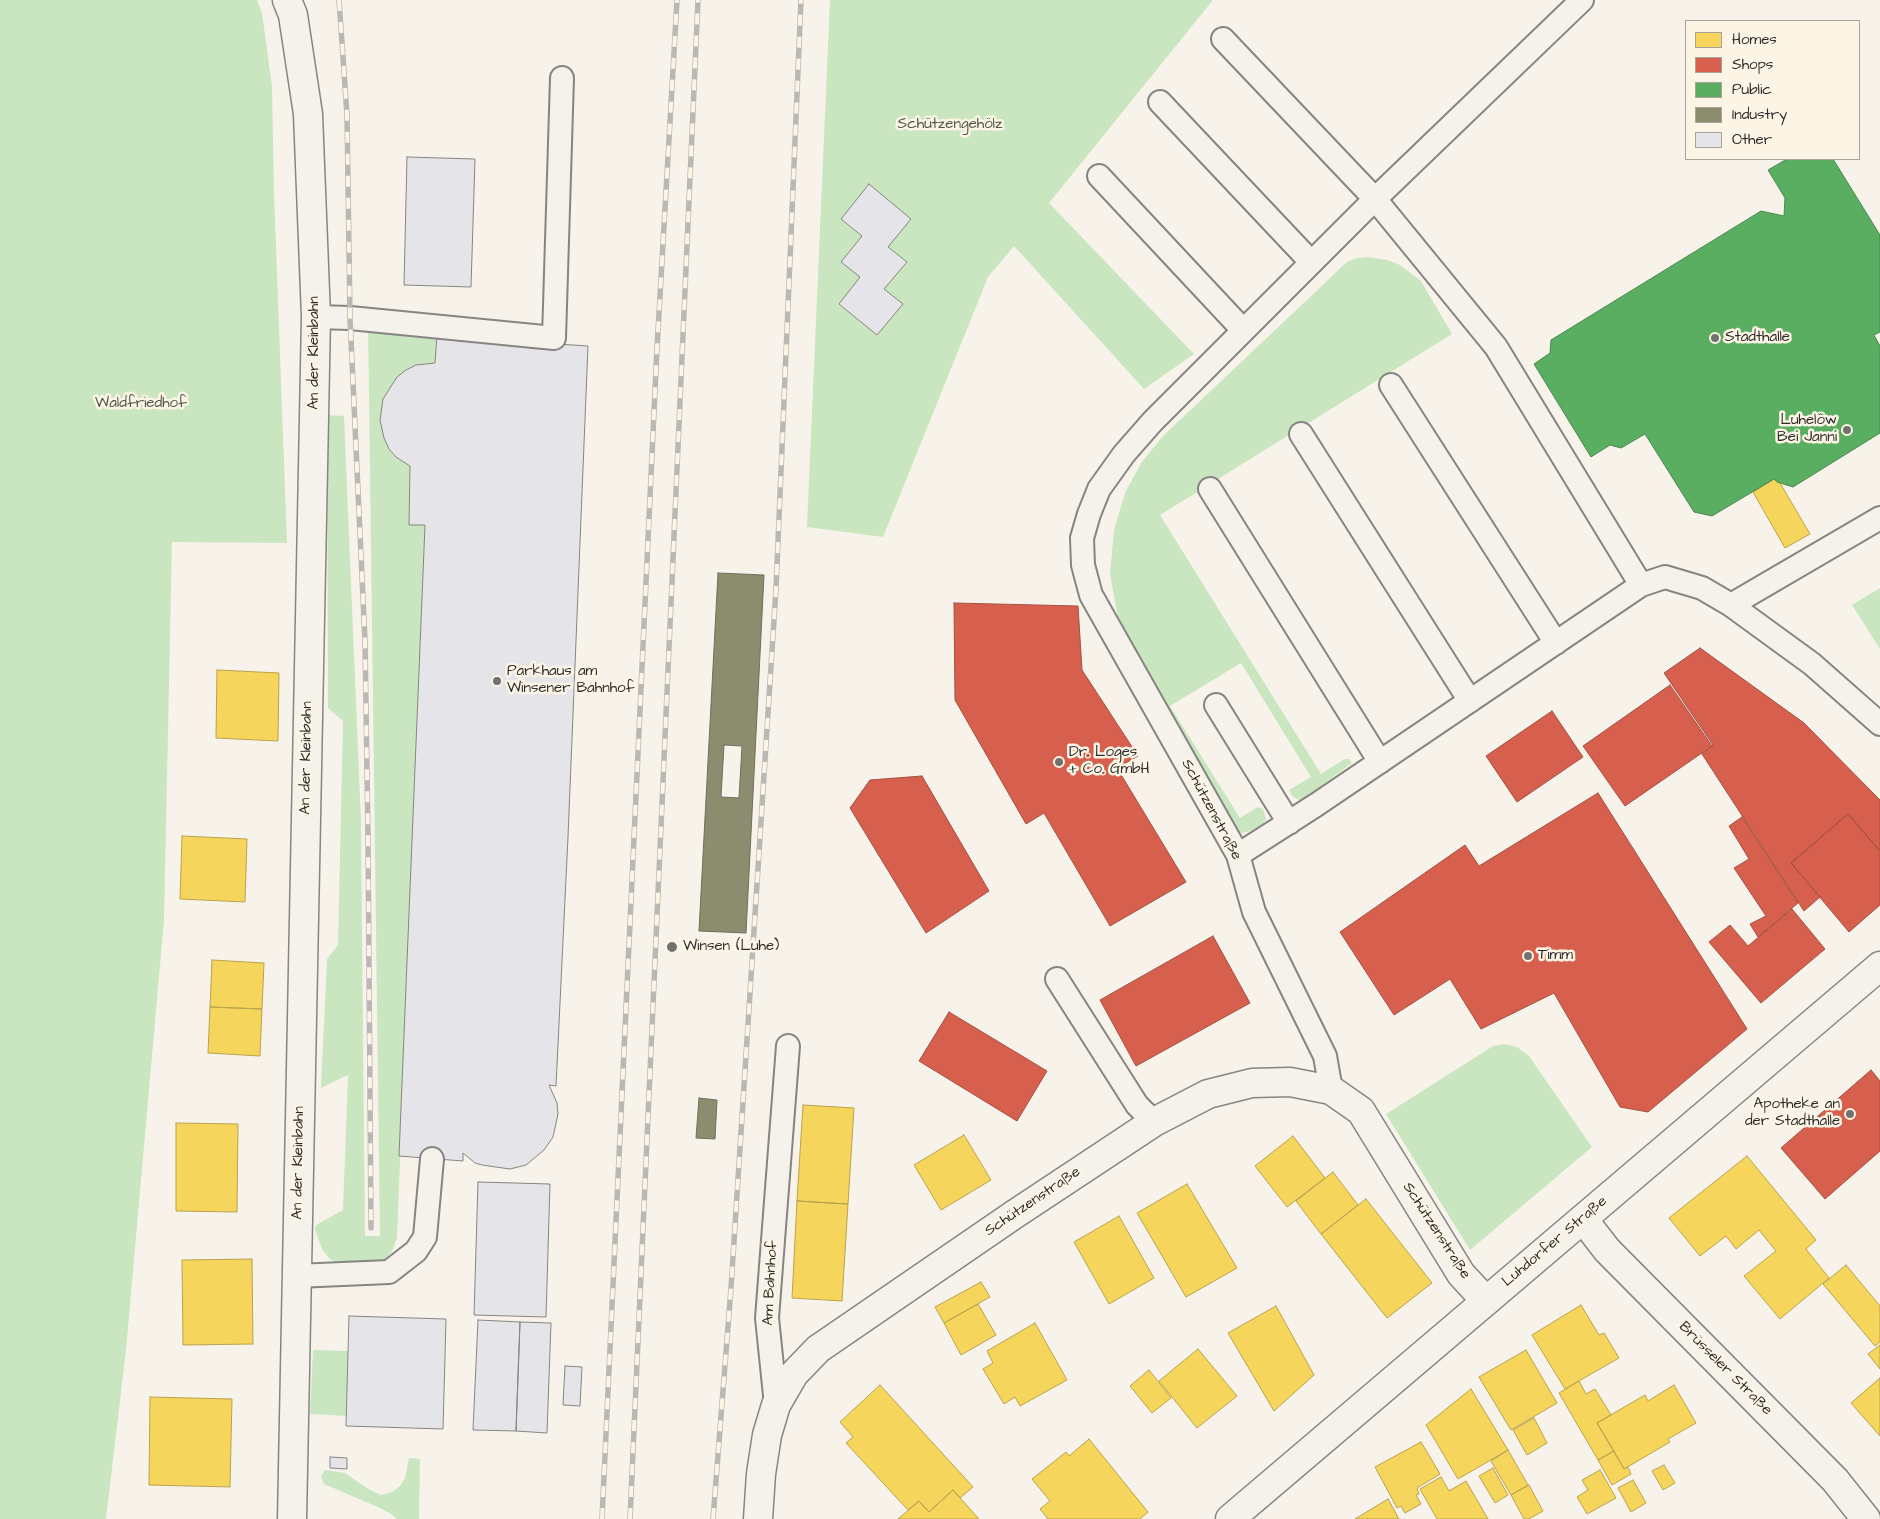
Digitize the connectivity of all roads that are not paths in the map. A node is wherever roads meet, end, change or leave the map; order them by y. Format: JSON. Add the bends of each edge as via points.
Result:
{"nodes":[{"id":1,"x":287,"y":0,"type":"edge"},
{"id":2,"x":1582,"y":0,"type":"edge"},
{"id":3,"x":1223,"y":39,"type":"dead end"},
{"id":4,"x":562,"y":78,"type":"dead end"},
{"id":5,"x":1160,"y":102,"type":"dead end"},
{"id":6,"x":1099,"y":176,"type":"dead end"},
{"id":7,"x":1375,"y":199,"type":"junction"},
{"id":8,"x":1311,"y":262,"type":"junction"},
{"id":9,"x":316,"y":317,"type":"junction"},
{"id":10,"x":1243,"y":330,"type":"junction"},
{"id":11,"x":1391,"y":385,"type":"dead end"},
{"id":12,"x":1301,"y":434,"type":"dead end"},
{"id":13,"x":1210,"y":489,"type":"dead end"},
{"id":14,"x":1880,"y":518,"type":"edge"},
{"id":15,"x":1641,"y":585,"type":"junction"},
{"id":16,"x":1731,"y":605,"type":"junction"},
{"id":17,"x":1556,"y":643,"type":"junction"},
{"id":18,"x":1470,"y":702,"type":"junction"},
{"id":19,"x":1216,"y":704,"type":"dead end"},
{"id":20,"x":1880,"y":724,"type":"edge"},
{"id":21,"x":1380,"y":762,"type":"junction"},
{"id":22,"x":1290,"y":823,"type":"junction"},
{"id":23,"x":1238,"y":855,"type":"junction"},
{"id":24,"x":1880,"y":966,"type":"edge"},
{"id":25,"x":1057,"y":979,"type":"dead end"},
{"id":26,"x":788,"y":1046,"type":"dead end"},
{"id":27,"x":1332,"y":1090,"type":"junction"},
{"id":28,"x":1154,"y":1122,"type":"junction"},
{"id":29,"x":432,"y":1159,"type":"dead end"},
{"id":30,"x":1583,"y":1219,"type":"junction"},
{"id":31,"x":296,"y":1276,"type":"junction"},
{"id":32,"x":1486,"y":1301,"type":"junction"},
{"id":33,"x":776,"y":1404,"type":"junction"},
{"id":34,"x":292,"y":1519,"type":"edge"},
{"id":35,"x":758,"y":1519,"type":"edge"},
{"id":36,"x":1230,"y":1519,"type":"edge"},
{"id":37,"x":1866,"y":1519,"type":"edge"}],
"edges":[{"from":1,"to":9,"type":"street","name":"An der Kleinbahn","via":[[293,15],[308,114]]},
{"from":2,"to":7,"type":"lane","name":"Schützenstraße"},
{"from":3,"to":7,"type":"lane"},
{"from":4,"to":9,"type":"lane","via":[[554,338]]},
{"from":5,"to":8,"type":"lane"},
{"from":6,"to":10,"type":"lane"},
{"from":7,"to":8,"type":"lane","name":"Schützenstraße"},
{"from":7,"to":15,"type":"lane","via":[[1496,347]]},
{"from":8,"to":10,"type":"lane","name":"Schützenstraße"},
{"from":9,"to":31,"type":"street","name":"An der Kleinbahn"},
{"from":10,"to":23,"type":"lane","name":"Schützenstraße","via":[[1124,454],[1100,489],[1082,538],[1083,565],[1091,595]]},
{"from":11,"to":17,"type":"lane"},
{"from":12,"to":18,"type":"lane"},
{"from":13,"to":21,"type":"lane"},
{"from":14,"to":16,"type":"lane"},
{"from":15,"to":16,"type":"lane","via":[[1665,577],[1702,588]]},
{"from":15,"to":17,"type":"lane"},
{"from":16,"to":20,"type":"lane","via":[[1812,664]]},
{"from":17,"to":18,"type":"lane"},
{"from":18,"to":21,"type":"lane"},
{"from":19,"to":22,"type":"lane"},
{"from":21,"to":22,"type":"lane"},
{"from":22,"to":23,"type":"lane"},
{"from":23,"to":27,"type":"lane","name":"Schützenstraße","via":[[1254,912],[1325,1056]]},
{"from":24,"to":30,"type":"street","name":"Luhdorfer Straße"},
{"from":25,"to":28,"type":"lane","via":[[1137,1105]]},
{"from":26,"to":33,"type":"lane","name":"Am Bahnhof","via":[[767,1318]]},
{"from":27,"to":28,"type":"street","name":"Schützenstraße","via":[[1290,1082],[1252,1083],[1208,1094]]},
{"from":27,"to":32,"type":"street","name":"Schützenstraße","via":[[1360,1111],[1461,1274]]},
{"from":28,"to":33,"type":"street","name":"Schützenstraße","via":[[818,1349],[794,1374]]},
{"from":29,"to":31,"type":"lane","via":[[424,1237],[416,1251],[389,1272]]},
{"from":30,"to":32,"type":"street","name":"Luhdorfer Straße"},
{"from":30,"to":37,"type":"street","name":"Brüsseler Straße","via":[[1607,1250],[1835,1480]]},
{"from":31,"to":34,"type":"street","name":"An der Kleinbahn"},
{"from":32,"to":36,"type":"street","name":"Luhdorfer Straße"},
{"from":33,"to":35,"type":"street","name":"Am Bahnhof","via":[[762,1464]]}]}
